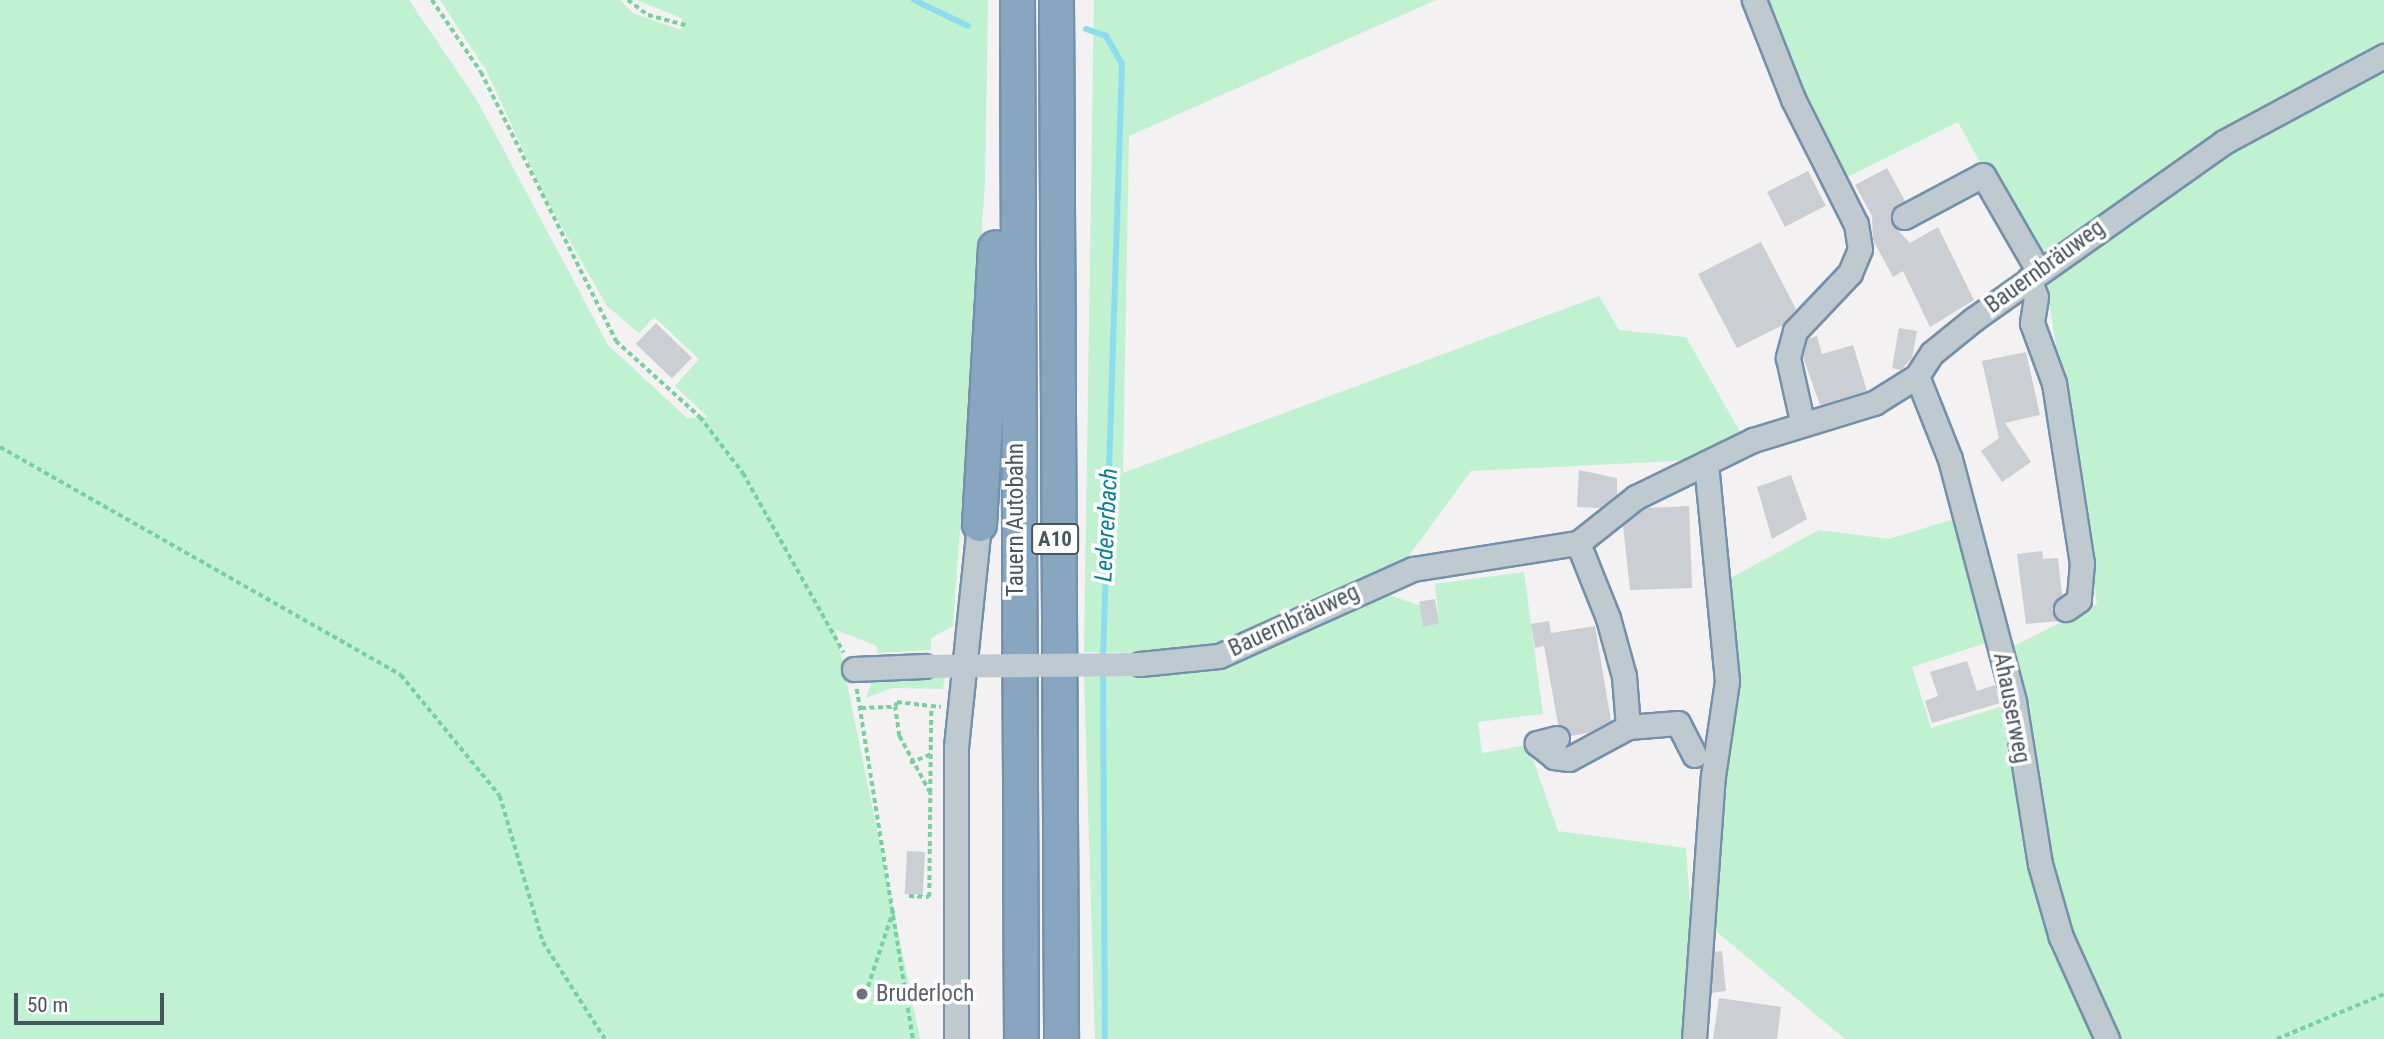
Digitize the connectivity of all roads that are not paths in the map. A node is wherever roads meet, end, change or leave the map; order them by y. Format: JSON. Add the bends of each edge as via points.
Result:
{"nodes":[{"id":1,"x":1017,"y":0,"type":"edge"},
{"id":2,"x":1056,"y":0,"type":"edge"},
{"id":3,"x":1754,"y":0,"type":"edge"},
{"id":4,"x":2384,"y":56,"type":"edge"},
{"id":5,"x":1016,"y":103,"type":"junction"},
{"id":6,"x":1904,"y":218,"type":"dead end"},
{"id":7,"x":2034,"y":275,"type":"junction"},
{"id":8,"x":1917,"y":376,"type":"junction"},
{"id":9,"x":1802,"y":421,"type":"junction"},
{"id":10,"x":1706,"y":463,"type":"junction"},
{"id":11,"x":979,"y":524,"type":"joint"},
{"id":12,"x":1578,"y":543,"type":"junction"},
{"id":13,"x":2066,"y":609,"type":"dead end"},
{"id":14,"x":854,"y":668,"type":"road end"},
{"id":15,"x":1628,"y":727,"type":"junction"},
{"id":16,"x":1557,"y":738,"type":"dead end"},
{"id":17,"x":1694,"y":755,"type":"dead end"},
{"id":18,"x":956,"y":1039,"type":"edge"},
{"id":19,"x":1021,"y":1039,"type":"edge"},
{"id":20,"x":1061,"y":1039,"type":"edge"},
{"id":21,"x":1693,"y":1039,"type":"edge"},
{"id":22,"x":2108,"y":1039,"type":"edge"}],
"edges":[{"from":1,"to":5,"type":"highway","name":"Tauern Autobahn","number":"A10"},
{"from":2,"to":20,"type":"highway","name":"Tauern Autobahn","number":"A10"},
{"from":3,"to":9,"type":"street","via":[[1793,99],[1856,224],[1860,249],[1850,273],[1795,331],[1788,358]]},
{"from":4,"to":7,"type":"street","name":"Bauernbräuweg","via":[[2224,142]]},
{"from":5,"to":11,"type":"highway","via":[[998,184]]},
{"from":5,"to":19,"type":"highway","name":"Tauern Autobahn","number":"A10"},
{"from":6,"to":7,"type":"street","via":[[1983,175]]},
{"from":7,"to":8,"type":"street","name":"Bauernbräuweg","via":[[1932,353]]},
{"from":7,"to":13,"type":"street","via":[[2032,323],[2054,383],[2082,563],[2079,600]]},
{"from":8,"to":9,"type":"street","name":"Bauernbräuweg","via":[[1874,402]]},
{"from":8,"to":22,"type":"street","name":"Ahauserweg","via":[[1950,459],[2014,702],[2040,864],[2062,937]]},
{"from":9,"to":10,"type":"street","name":"Bauernbräuweg"},
{"from":10,"to":12,"type":"street","name":"Bauernbräuweg","via":[[1636,497]]},
{"from":10,"to":21,"type":"street","via":[[1727,681],[1713,776]]},
{"from":11,"to":18,"type":"street","via":[[960,705]]},
{"from":12,"to":14,"type":"street","name":"Bauernbräuweg","bridge":true,"via":[[1413,569],[1219,656],[1140,664]]},
{"from":12,"to":15,"type":"street","via":[[1608,618],[1624,676]]},
{"from":15,"to":16,"type":"street","via":[[1570,759],[1554,757],[1537,743]]},
{"from":15,"to":17,"type":"street","via":[[1678,723]]}]}
